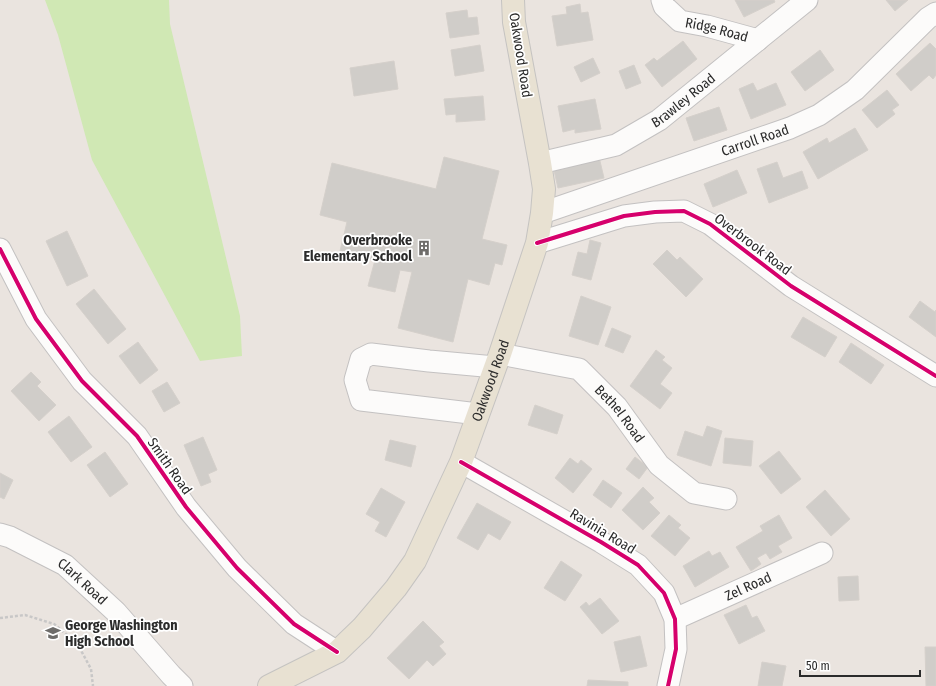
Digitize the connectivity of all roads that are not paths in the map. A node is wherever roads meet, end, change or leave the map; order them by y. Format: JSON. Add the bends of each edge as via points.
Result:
{"nodes":[{"id":1,"x":513,"y":0,"type":"edge"},
{"id":2,"x":662,"y":0,"type":"edge"},
{"id":3,"x":807,"y":0,"type":"edge"},
{"id":4,"x":936,"y":13,"type":"edge"},
{"id":5,"x":758,"y":40,"type":"junction"},
{"id":6,"x":540,"y":163,"type":"junction"},
{"id":7,"x":542,"y":213,"type":"junction"},
{"id":8,"x":537,"y":243,"type":"junction"},
{"id":9,"x":0,"y":249,"type":"edge"},
{"id":10,"x":498,"y":361,"type":"junction"},
{"id":11,"x":936,"y":376,"type":"edge"},
{"id":12,"x":478,"y":414,"type":"junction"},
{"id":13,"x":461,"y":462,"type":"junction"},
{"id":14,"x":726,"y":499,"type":"dead end"},
{"id":15,"x":0,"y":534,"type":"edge"},
{"id":16,"x":822,"y":553,"type":"dead end"},
{"id":17,"x":675,"y":619,"type":"junction"},
{"id":18,"x":337,"y":652,"type":"junction"},
{"id":19,"x":174,"y":682,"type":"edge"},
{"id":20,"x":269,"y":686,"type":"edge"},
{"id":21,"x":668,"y":686,"type":"edge"}],
"edges":[{"from":1,"to":6,"type":"main road","name":"Oakwood Road","via":[[514,22]]},
{"from":2,"to":5,"type":"street","name":"Ridge Road","via":[[664,6],[680,21]]},
{"from":3,"to":5,"type":"street","name":"Brawley Road"},
{"from":4,"to":7,"type":"street","name":"Carroll Road","via":[[855,90],[819,115],[790,128]]},
{"from":5,"to":6,"type":"street","name":"Brawley Road","via":[[659,120],[616,145]]},
{"from":6,"to":7,"type":"main road","name":"Oakwood Road","via":[[544,189]]},
{"from":7,"to":8,"type":"main road","name":"Oakwood Road"},
{"from":8,"to":10,"type":"main road","name":"Oakwood Road"},
{"from":8,"to":11,"type":"street","name":"Overbrook Road","via":[[624,216],[684,211],[710,224],[791,286]]},
{"from":9,"to":18,"type":"street","name":"Smith Road","via":[[36,319],[82,381],[136,436],[201,525],[237,568],[294,624]]},
{"from":10,"to":12,"type":"main road","name":"Oakwood Road"},
{"from":10,"to":12,"type":"street","name":"Bethel Road","via":[[429,361],[371,354],[361,359],[355,380],[361,400]]},
{"from":10,"to":14,"type":"street","name":"Bethel Road","via":[[579,369],[617,406],[659,465],[694,492]]},
{"from":12,"to":13,"type":"main road","name":"Oakwood Road"},
{"from":13,"to":17,"type":"street","name":"Ravinia Road","via":[[638,565],[664,593]]},
{"from":13,"to":18,"type":"main road","name":"Oakwood Road","via":[[415,561],[362,628]]},
{"from":15,"to":19,"type":"street","name":"Clark Road","via":[[65,565],[116,612]]},
{"from":16,"to":17,"type":"street","name":"Zel Road"},
{"from":17,"to":21,"type":"street","name":"Ravinia Road","via":[[676,649]]},
{"from":18,"to":20,"type":"main road","name":"Oakwood Road"}]}
